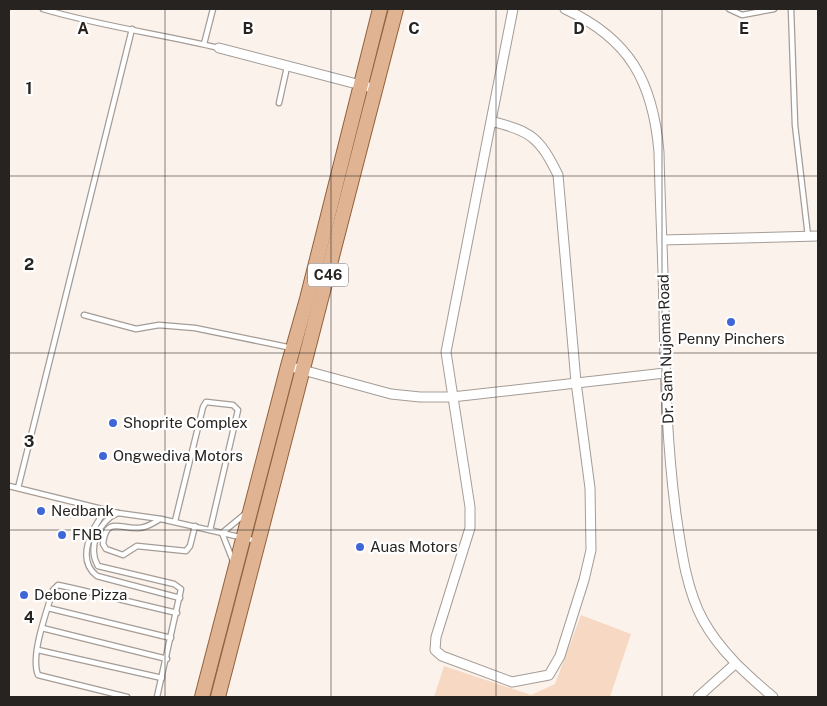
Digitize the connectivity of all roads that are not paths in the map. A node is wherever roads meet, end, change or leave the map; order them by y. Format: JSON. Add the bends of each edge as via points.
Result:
{"nodes":[{"id":1,"x":43,"y":9,"type":"edge"},
{"id":2,"x":213,"y":9,"type":"edge"},
{"id":3,"x":380,"y":9,"type":"edge"},
{"id":4,"x":396,"y":9,"type":"edge"},
{"id":5,"x":513,"y":9,"type":"edge"},
{"id":6,"x":565,"y":9,"type":"edge"},
{"id":7,"x":728,"y":9,"type":"edge"},
{"id":8,"x":774,"y":9,"type":"edge"},
{"id":9,"x":791,"y":9,"type":"edge"},
{"id":10,"x":132,"y":29,"type":"junction"},
{"id":11,"x":204,"y":44,"type":"junction"},
{"id":12,"x":219,"y":48,"type":"joint"},
{"id":13,"x":288,"y":67,"type":"junction"},
{"id":14,"x":360,"y":85,"type":"junction"},
{"id":15,"x":376,"y":89,"type":"junction"},
{"id":16,"x":278,"y":103,"type":"dead end"},
{"id":17,"x":491,"y":121,"type":"junction"},
{"id":18,"x":808,"y":236,"type":"junction"},
{"id":19,"x":818,"y":236,"type":"edge"},
{"id":20,"x":662,"y":240,"type":"junction"},
{"id":21,"x":84,"y":315,"type":"dead end"},
{"id":22,"x":293,"y":348,"type":"junction"},
{"id":23,"x":288,"y":366,"type":"junction"},
{"id":24,"x":303,"y":370,"type":"junction"},
{"id":25,"x":665,"y":373,"type":"junction"},
{"id":26,"x":576,"y":382,"type":"junction"},
{"id":27,"x":452,"y":397,"type":"junction"},
{"id":28,"x":9,"y":486,"type":"edge"},
{"id":29,"x":18,"y":488,"type":"junction"},
{"id":30,"x":252,"y":508,"type":"junction"},
{"id":31,"x":106,"y":510,"type":"junction"},
{"id":32,"x":118,"y":513,"type":"junction"},
{"id":33,"x":161,"y":518,"type":"junction"},
{"id":34,"x":175,"y":522,"type":"junction"},
{"id":35,"x":195,"y":526,"type":"junction"},
{"id":36,"x":210,"y":530,"type":"junction"},
{"id":37,"x":222,"y":533,"type":"junction"},
{"id":38,"x":251,"y":540,"type":"junction"},
{"id":39,"x":236,"y":568,"type":"junction"},
{"id":40,"x":251,"y":572,"type":"junction"},
{"id":41,"x":180,"y":598,"type":"junction"},
{"id":42,"x":48,"y":608,"type":"junction"},
{"id":43,"x":177,"y":612,"type":"junction"},
{"id":44,"x":42,"y":628,"type":"junction"},
{"id":45,"x":171,"y":638,"type":"junction"},
{"id":46,"x":38,"y":650,"type":"junction"},
{"id":47,"x":167,"y":659,"type":"junction"},
{"id":48,"x":735,"y":664,"type":"junction"},
{"id":49,"x":162,"y":678,"type":"junction"},
{"id":50,"x":127,"y":697,"type":"edge"},
{"id":51,"x":158,"y":697,"type":"edge"},
{"id":52,"x":202,"y":697,"type":"edge"},
{"id":53,"x":218,"y":697,"type":"edge"},
{"id":54,"x":698,"y":697,"type":"edge"},
{"id":55,"x":773,"y":697,"type":"edge"}],
"edges":[{"from":1,"to":10,"type":"lane","via":[[80,20]]},
{"from":2,"to":11,"type":"lane"},
{"from":3,"to":14,"type":"main road","number":"C46"},
{"from":4,"to":15,"type":"main road","number":"C46"},
{"from":5,"to":17,"type":"street"},
{"from":6,"to":20,"type":"street","name":"Dr. Sam Nujoma Road","via":[[597,26],[624,50],[640,74],[656,119]]},
{"from":7,"to":8,"type":"lane","via":[[742,15]]},
{"from":9,"to":18,"type":"lane","via":[[794,125]]},
{"from":10,"to":11,"type":"lane"},
{"from":10,"to":29,"type":"lane"},
{"from":11,"to":12,"type":"lane"},
{"from":12,"to":13,"type":"street"},
{"from":13,"to":14,"type":"street"},
{"from":13,"to":16,"type":"lane"},
{"from":14,"to":15,"type":"street"},
{"from":14,"to":22,"type":"main road","number":"C46"},
{"from":15,"to":24,"type":"main road","number":"C46"},
{"from":17,"to":26,"type":"street","via":[[518,128],[534,137],[558,175]]},
{"from":17,"to":27,"type":"street","via":[[447,344]]},
{"from":18,"to":19,"type":"street"},
{"from":18,"to":20,"type":"street"},
{"from":20,"to":25,"type":"street","name":"Dr. Sam Nujoma Road"},
{"from":21,"to":22,"type":"lane","via":[[136,329],[159,325],[195,328]]},
{"from":22,"to":23,"type":"main road","number":"C46"},
{"from":23,"to":24,"type":"street"},
{"from":23,"to":30,"type":"main road","number":"C46"},
{"from":24,"to":27,"type":"street","via":[[391,394]]},
{"from":24,"to":38,"type":"main road","number":"C46"},
{"from":25,"to":26,"type":"street"},
{"from":25,"to":48,"type":"street","name":"Dr. Sam Nujoma Road","via":[[670,472],[679,536],[692,594],[716,641]]},
{"from":26,"to":27,"type":"street"},
{"from":26,"to":27,"type":"street","via":[[590,488],[591,550],[560,656],[548,675],[528,681],[512,682],[442,656],[435,650],[436,637],[470,528],[470,507]]},
{"from":28,"to":29,"type":"lane"},
{"from":29,"to":31,"type":"lane"},
{"from":30,"to":37,"type":"lane"},
{"from":30,"to":38,"type":"main road","number":"C46"},
{"from":31,"to":32,"type":"lane"},
{"from":31,"to":41,"type":"lane","via":[[90,539],[86,563],[90,570],[97,576]]},
{"from":32,"to":33,"type":"lane"},
{"from":32,"to":41,"type":"lane","via":[[105,521],[97,536],[93,558],[98,566],[174,584],[181,589]]},
{"from":33,"to":34,"type":"lane"},
{"from":33,"to":35,"type":"lane","via":[[137,528],[111,526],[106,531],[103,544],[106,549],[123,555],[137,546],[186,551]]},
{"from":34,"to":35,"type":"lane"},
{"from":34,"to":36,"type":"lane","via":[[203,407],[206,402],[233,405],[238,410]]},
{"from":35,"to":36,"type":"lane"},
{"from":36,"to":37,"type":"lane"},
{"from":37,"to":38,"type":"lane"},
{"from":37,"to":39,"type":"lane"},
{"from":38,"to":39,"type":"main road","number":"C46"},
{"from":38,"to":40,"type":"main road","number":"C46"},
{"from":39,"to":40,"type":"lane"},
{"from":39,"to":52,"type":"main road","number":"C46"},
{"from":40,"to":53,"type":"main road","number":"C46"},
{"from":41,"to":43,"type":"lane"},
{"from":42,"to":43,"type":"lane","via":[[52,590],[58,585]]},
{"from":42,"to":44,"type":"lane"},
{"from":42,"to":45,"type":"lane"},
{"from":43,"to":45,"type":"lane"},
{"from":44,"to":46,"type":"lane"},
{"from":44,"to":47,"type":"lane"},
{"from":45,"to":47,"type":"lane"},
{"from":46,"to":49,"type":"lane"},
{"from":46,"to":50,"type":"lane","via":[[35,669],[38,675]]},
{"from":47,"to":49,"type":"lane"},
{"from":48,"to":54,"type":"street"},
{"from":48,"to":55,"type":"street","name":"Dr. Sam Nujoma Road"},
{"from":49,"to":51,"type":"lane"}]}
